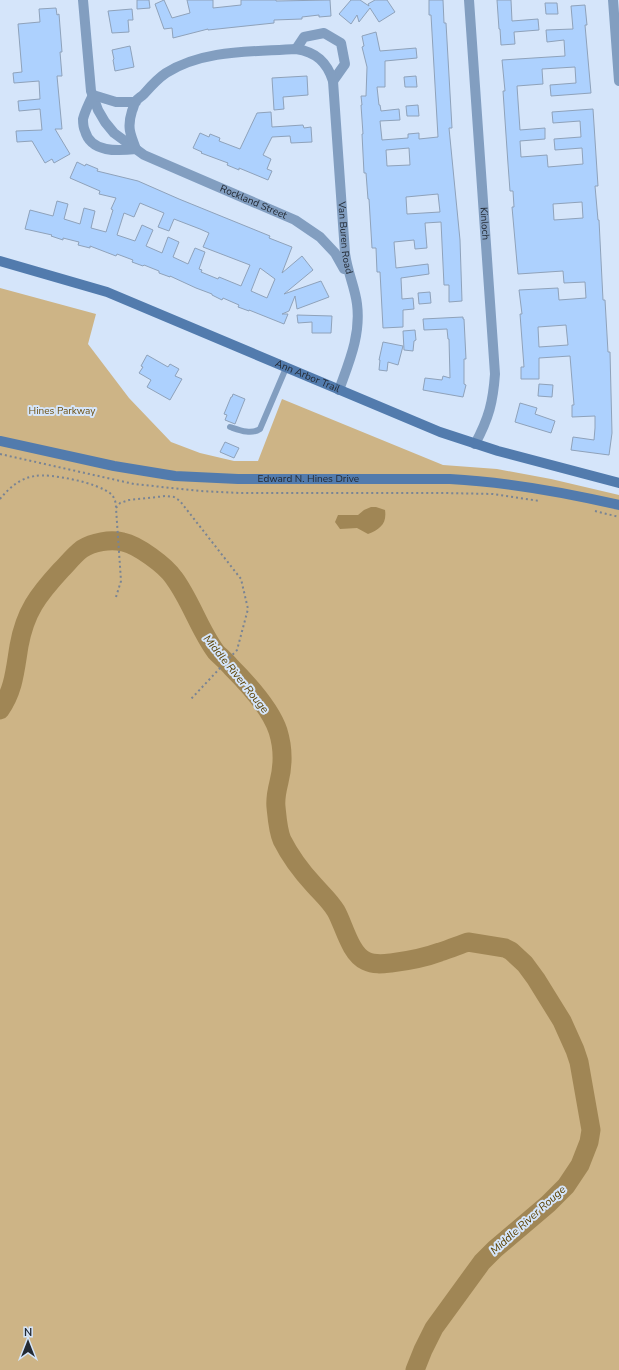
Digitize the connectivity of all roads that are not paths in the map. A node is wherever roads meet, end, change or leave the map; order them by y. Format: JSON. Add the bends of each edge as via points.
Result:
{"nodes":[{"id":1,"x":82,"y":0,"type":"edge"},
{"id":2,"x":469,"y":0,"type":"edge"},
{"id":3,"x":613,"y":0,"type":"edge"},
{"id":4,"x":296,"y":49,"type":"junction"},
{"id":5,"x":333,"y":81,"type":"junction"},
{"id":6,"x":619,"y":81,"type":"edge"},
{"id":7,"x":93,"y":95,"type":"junction"},
{"id":8,"x":136,"y":102,"type":"junction"},
{"id":9,"x":136,"y":149,"type":"junction"},
{"id":10,"x":0,"y":261,"type":"edge"},
{"id":11,"x":350,"y":280,"type":"junction"},
{"id":12,"x":286,"y":368,"type":"junction"},
{"id":13,"x":339,"y":390,"type":"junction"},
{"id":14,"x":230,"y":427,"type":"dead end"},
{"id":15,"x":0,"y":441,"type":"edge"},
{"id":16,"x":475,"y":444,"type":"junction"},
{"id":17,"x":619,"y":483,"type":"edge"},
{"id":18,"x":619,"y":505,"type":"edge"}],
"edges":[{"from":1,"to":7,"type":"street","name":"Rockland Street","via":[[89,79]]},
{"from":2,"to":16,"type":"street","name":"Kinloch","via":[[495,374],[490,410]]},
{"from":3,"to":6,"type":"street"},
{"from":4,"to":5,"type":"street","name":"Van Buren Road","via":[[305,50],[320,58]]},
{"from":4,"to":5,"type":"street","via":[[304,37],[324,33],[342,43],[344,64]]},
{"from":4,"to":8,"type":"street","name":"Van Buren Road","via":[[219,54],[191,61],[165,74]]},
{"from":5,"to":11,"type":"street","name":"Van Buren Road","via":[[344,253]]},
{"from":7,"to":8,"type":"street","via":[[116,102]]},
{"from":7,"to":9,"type":"street","name":"Rockland Street","via":[[98,110],[110,128]]},
{"from":7,"to":9,"type":"street","via":[[83,118],[86,137],[98,147]]},
{"from":8,"to":9,"type":"street","via":[[129,128]]},
{"from":9,"to":11,"type":"street","name":"Rockland Street","via":[[144,155],[295,220],[320,237],[335,253]]},
{"from":10,"to":12,"type":"street","name":"Ann Arbor Trail","via":[[108,292]]},
{"from":11,"to":13,"type":"street","name":"Van Buren Road","via":[[357,304],[357,333],[354,350]]},
{"from":12,"to":13,"type":"street","name":"Ann Arbor Trail"},
{"from":12,"to":14,"type":"lane","via":[[260,429],[256,432]]},
{"from":13,"to":16,"type":"street","name":"Ann Arbor Trail"},
{"from":15,"to":18,"type":"street","name":"Edward N. Hines Drive","via":[[114,466],[174,476],[238,479],[472,480],[565,493]]},
{"from":16,"to":17,"type":"street","name":"Ann Arbor Trail"}]}
